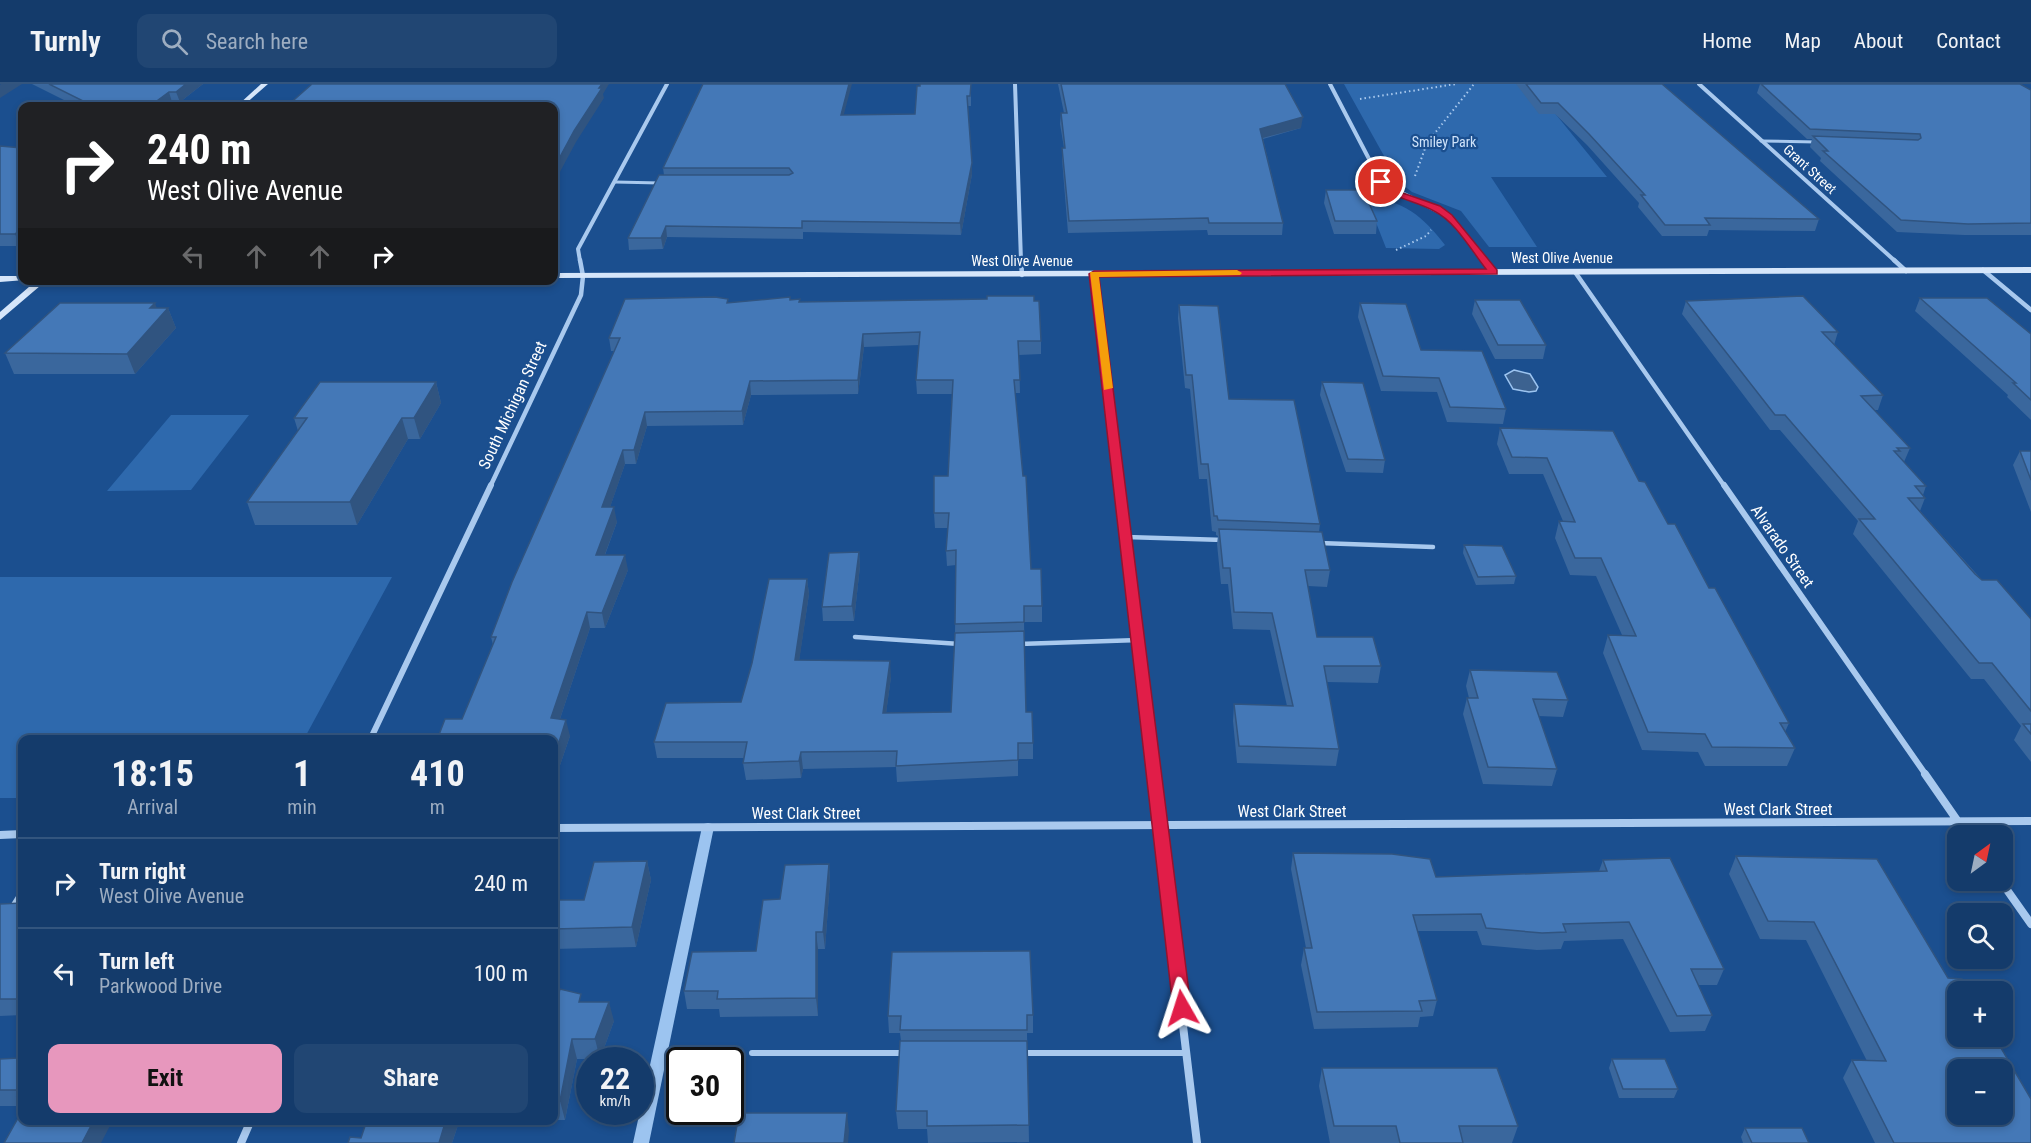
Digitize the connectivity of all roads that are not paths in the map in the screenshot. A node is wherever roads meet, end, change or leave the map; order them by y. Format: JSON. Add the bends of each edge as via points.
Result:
{"nodes":[{"id":1,"x":265,"y":84,"type":"edge"},
{"id":2,"x":667,"y":84,"type":"edge"},
{"id":3,"x":1015,"y":84,"type":"edge"},
{"id":4,"x":1330,"y":84,"type":"edge"},
{"id":5,"x":1699,"y":84,"type":"edge"},
{"id":6,"x":245,"y":102,"type":"edge"},
{"id":7,"x":1761,"y":141,"type":"junction"},
{"id":8,"x":1819,"y":142,"type":"edge"},
{"id":9,"x":615,"y":182,"type":"junction"},
{"id":10,"x":670,"y":183,"type":"edge"},
{"id":11,"x":1983,"y":270,"type":"junction"},
{"id":12,"x":2031,"y":270,"type":"edge"},
{"id":13,"x":1906,"y":271,"type":"junction"},
{"id":14,"x":1494,"y":272,"type":"junction"},
{"id":15,"x":1575,"y":272,"type":"junction"},
{"id":16,"x":1094,"y":274,"type":"junction"},
{"id":17,"x":1022,"y":275,"type":"junction"},
{"id":18,"x":558,"y":276,"type":"edge"},
{"id":19,"x":583,"y":276,"type":"junction"},
{"id":20,"x":0,"y":279,"type":"edge"},
{"id":21,"x":18,"y":279,"type":"edge"},
{"id":22,"x":37,"y":285,"type":"edge"},
{"id":23,"x":2031,"y":310,"type":"edge"},
{"id":24,"x":0,"y":317,"type":"edge"},
{"id":25,"x":1126,"y":537,"type":"junction"},
{"id":26,"x":1232,"y":540,"type":"edge"},
{"id":27,"x":1315,"y":543,"type":"edge"},
{"id":28,"x":1433,"y":547,"type":"dead end"},
{"id":29,"x":855,"y":637,"type":"dead end"},
{"id":30,"x":1139,"y":640,"type":"junction"},
{"id":31,"x":968,"y":644,"type":"edge"},
{"id":32,"x":1012,"y":644,"type":"edge"},
{"id":33,"x":372,"y":735,"type":"edge"},
{"id":34,"x":2031,"y":820,"type":"edge"},
{"id":35,"x":1958,"y":821,"type":"junction"},
{"id":36,"x":1161,"y":825,"type":"junction"},
{"id":37,"x":1961,"y":825,"type":"edge"},
{"id":38,"x":558,"y":828,"type":"edge"},
{"id":39,"x":18,"y":834,"type":"edge"},
{"id":40,"x":0,"y":835,"type":"edge"},
{"id":41,"x":2008,"y":891,"type":"edge"},
{"id":42,"x":18,"y":898,"type":"edge"},
{"id":43,"x":6,"y":917,"type":"edge"},
{"id":44,"x":2031,"y":924,"type":"edge"},
{"id":45,"x":752,"y":1053,"type":"dead end"},
{"id":46,"x":916,"y":1053,"type":"edge"},
{"id":47,"x":1011,"y":1053,"type":"edge"},
{"id":48,"x":1187,"y":1053,"type":"junction"},
{"id":49,"x":249,"y":1125,"type":"edge"},
{"id":50,"x":241,"y":1143,"type":"edge"},
{"id":51,"x":1197,"y":1143,"type":"edge"}],
"edges":[{"from":1,"to":6,"type":"street"},
{"from":2,"to":9,"type":"street","name":"South Michigan Street"},
{"from":3,"to":17,"type":"street"},
{"from":4,"to":14,"type":"street","via":[[1381,182],[1394,193],[1437,208],[1449,217]]},
{"from":5,"to":7,"type":"street","name":"Grant Street"},
{"from":7,"to":8,"type":"lane"},
{"from":7,"to":13,"type":"street","name":"Grant Street"},
{"from":9,"to":10,"type":"lane"},
{"from":9,"to":19,"type":"street","name":"South Michigan Street","via":[[578,249]]},
{"from":11,"to":12,"type":"street","name":"West Olive Avenue"},
{"from":11,"to":13,"type":"street","name":"West Olive Avenue"},
{"from":11,"to":23,"type":"street"},
{"from":13,"to":15,"type":"street","name":"West Olive Avenue"},
{"from":14,"to":15,"type":"street","name":"West Olive Avenue"},
{"from":14,"to":16,"type":"street","name":"West Olive Avenue"},
{"from":15,"to":35,"type":"street","name":"Alvarado Street"},
{"from":16,"to":17,"type":"street","name":"West Olive Avenue"},
{"from":16,"to":25,"type":"street"},
{"from":17,"to":19,"type":"street","name":"West Olive Avenue"},
{"from":18,"to":19,"type":"street","name":"West Olive Avenue"},
{"from":19,"to":33,"type":"street","name":"South Michigan Street","via":[[581,295]]},
{"from":20,"to":21,"type":"street"},
{"from":22,"to":24,"type":"street"},
{"from":25,"to":26,"type":"lane"},
{"from":25,"to":30,"type":"street"},
{"from":27,"to":28,"type":"lane"},
{"from":29,"to":31,"type":"lane"},
{"from":30,"to":32,"type":"lane"},
{"from":30,"to":36,"type":"street"},
{"from":34,"to":35,"type":"street","name":"West Clark Street"},
{"from":35,"to":36,"type":"street","name":"West Clark Street"},
{"from":35,"to":37,"type":"street","name":"Alvarado Street"},
{"from":36,"to":38,"type":"street","name":"West Clark Street"},
{"from":36,"to":48,"type":"street"},
{"from":39,"to":40,"type":"street"},
{"from":41,"to":44,"type":"street"},
{"from":42,"to":43,"type":"lane"},
{"from":45,"to":46,"type":"lane"},
{"from":47,"to":48,"type":"lane"},
{"from":48,"to":51,"type":"street"},
{"from":49,"to":50,"type":"street"}]}
